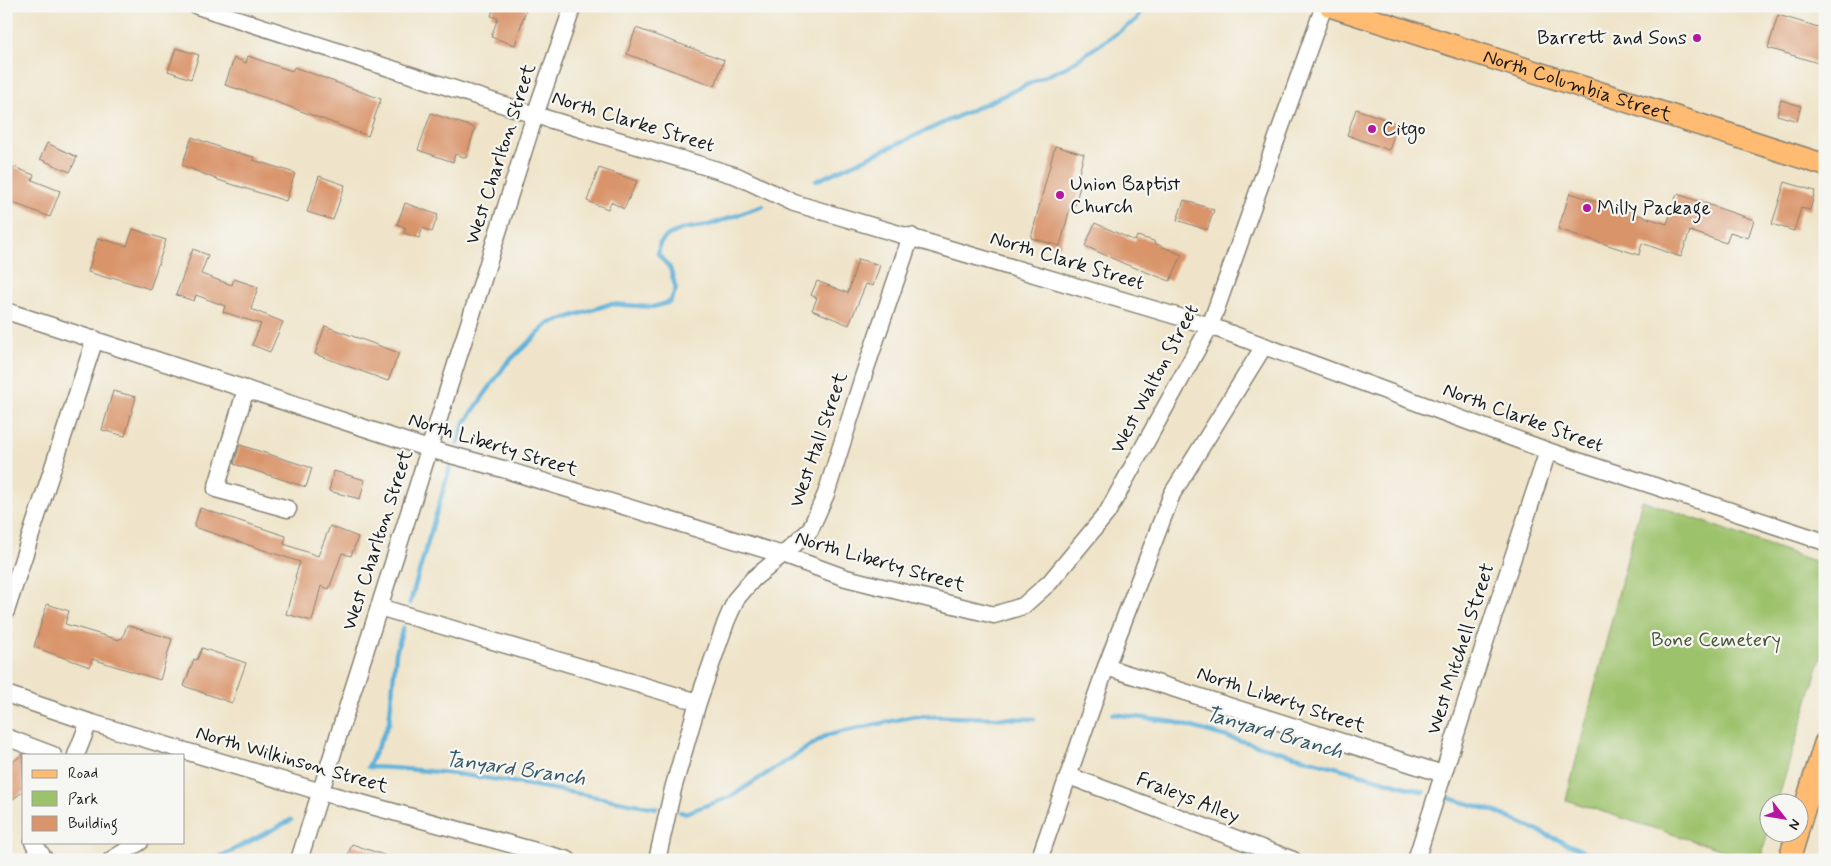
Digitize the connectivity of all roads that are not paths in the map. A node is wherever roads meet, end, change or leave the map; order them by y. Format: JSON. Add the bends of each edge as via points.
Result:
{"nodes":[{"id":1,"x":197,"y":6,"type":"edge"},
{"id":2,"x":573,"y":6,"type":"edge"},
{"id":3,"x":1324,"y":6,"type":"edge"},
{"id":4,"x":1330,"y":6,"type":"edge"},
{"id":5,"x":535,"y":115,"type":"junction"},
{"id":6,"x":1825,"y":165,"type":"edge"},
{"id":7,"x":911,"y":236,"type":"junction"},
{"id":8,"x":6,"y":311,"type":"edge"},
{"id":9,"x":1210,"y":326,"type":"junction"},
{"id":10,"x":95,"y":339,"type":"junction"},
{"id":11,"x":1264,"y":346,"type":"junction"},
{"id":12,"x":246,"y":389,"type":"junction"},
{"id":13,"x":429,"y":449,"type":"junction"},
{"id":14,"x":1548,"y":451,"type":"junction"},
{"id":15,"x":288,"y":509,"type":"dead end"},
{"id":16,"x":1825,"y":542,"type":"edge"},
{"id":17,"x":783,"y":556,"type":"junction"},
{"id":18,"x":379,"y":607,"type":"junction"},
{"id":19,"x":970,"y":610,"type":"joint"},
{"id":20,"x":6,"y":612,"type":"edge"},
{"id":21,"x":1106,"y":667,"type":"junction"},
{"id":22,"x":6,"y":694,"type":"edge"},
{"id":23,"x":698,"y":702,"type":"junction"},
{"id":24,"x":89,"y":722,"type":"junction"},
{"id":25,"x":6,"y":737,"type":"edge"},
{"id":26,"x":1825,"y":743,"type":"edge"},
{"id":27,"x":50,"y":754,"type":"edge"},
{"id":28,"x":76,"y":754,"type":"edge"},
{"id":29,"x":1443,"y":774,"type":"junction"},
{"id":30,"x":1069,"y":776,"type":"junction"},
{"id":31,"x":321,"y":792,"type":"junction"},
{"id":32,"x":1808,"y":798,"type":"edge"},
{"id":33,"x":34,"y":844,"type":"edge"},
{"id":34,"x":137,"y":844,"type":"edge"},
{"id":35,"x":1794,"y":844,"type":"edge"},
{"id":36,"x":45,"y":860,"type":"edge"},
{"id":37,"x":111,"y":860,"type":"edge"},
{"id":38,"x":299,"y":860,"type":"edge"},
{"id":39,"x":568,"y":860,"type":"edge"},
{"id":40,"x":657,"y":860,"type":"edge"},
{"id":41,"x":1039,"y":860,"type":"edge"},
{"id":42,"x":1293,"y":860,"type":"edge"},
{"id":43,"x":1416,"y":860,"type":"edge"},
{"id":44,"x":1789,"y":860,"type":"edge"}],
"edges":[{"from":1,"to":5,"type":"street","name":"North Clarke Street"},
{"from":2,"to":5,"type":"street","name":"West Charlton Street"},
{"from":3,"to":9,"type":"street","name":"West Walton Street"},
{"from":4,"to":6,"type":"main road","name":"North Columbia Street"},
{"from":5,"to":7,"type":"street","name":"North Clarke Street","via":[[737,176],[794,203]]},
{"from":5,"to":13,"type":"street","name":"West Charlton Street"},
{"from":7,"to":9,"type":"street","name":"North Clark Street"},
{"from":7,"to":17,"type":"street","name":"West Hall Street","via":[[826,494],[810,530]]},
{"from":8,"to":10,"type":"street","name":"North Liberty Street"},
{"from":9,"to":11,"type":"street","name":"North Clarke Street"},
{"from":9,"to":19,"type":"street","name":"West Walton Street","via":[[1107,513],[1050,582],[1023,606],[994,616]]},
{"from":10,"to":12,"type":"street","name":"North Liberty Street"},
{"from":10,"to":20,"type":"street"},
{"from":11,"to":14,"type":"street","name":"North Clarke Street"},
{"from":11,"to":21,"type":"street","via":[[1172,494]]},
{"from":12,"to":13,"type":"street","name":"North Liberty Street"},
{"from":12,"to":15,"type":"street","via":[[216,489]]},
{"from":13,"to":17,"type":"street","name":"North Liberty Street"},
{"from":13,"to":18,"type":"street","name":"West Charlton Street"},
{"from":14,"to":16,"type":"street","name":"North Clarke Street"},
{"from":14,"to":29,"type":"street","name":"West Mitchell Street"},
{"from":17,"to":19,"type":"street","name":"North Liberty Street","via":[[846,578]]},
{"from":17,"to":23,"type":"street","name":"West Hall Street","via":[[753,579],[736,599]]},
{"from":18,"to":23,"type":"street"},
{"from":18,"to":31,"type":"street","name":"West Charlton Street"},
{"from":21,"to":29,"type":"street","name":"North Liberty Street"},
{"from":21,"to":30,"type":"street"},
{"from":22,"to":24,"type":"street","name":"North Wilkinson Street"},
{"from":23,"to":40,"type":"street","name":"West Hall Street"},
{"from":24,"to":28,"type":"street"},
{"from":24,"to":31,"type":"street","name":"North Wilkinson Street"},
{"from":25,"to":27,"type":"street"},
{"from":26,"to":32,"type":"main road"},
{"from":29,"to":43,"type":"street","name":"West Mitchell Street"},
{"from":30,"to":41,"type":"street"},
{"from":30,"to":42,"type":"street","name":"Fraleys Alley"},
{"from":31,"to":38,"type":"street","name":"West Charlton Street"},
{"from":31,"to":39,"type":"street","name":"North Wilkinson Street"},
{"from":33,"to":36,"type":"street"},
{"from":34,"to":37,"type":"street"},
{"from":35,"to":44,"type":"main road"}]}
